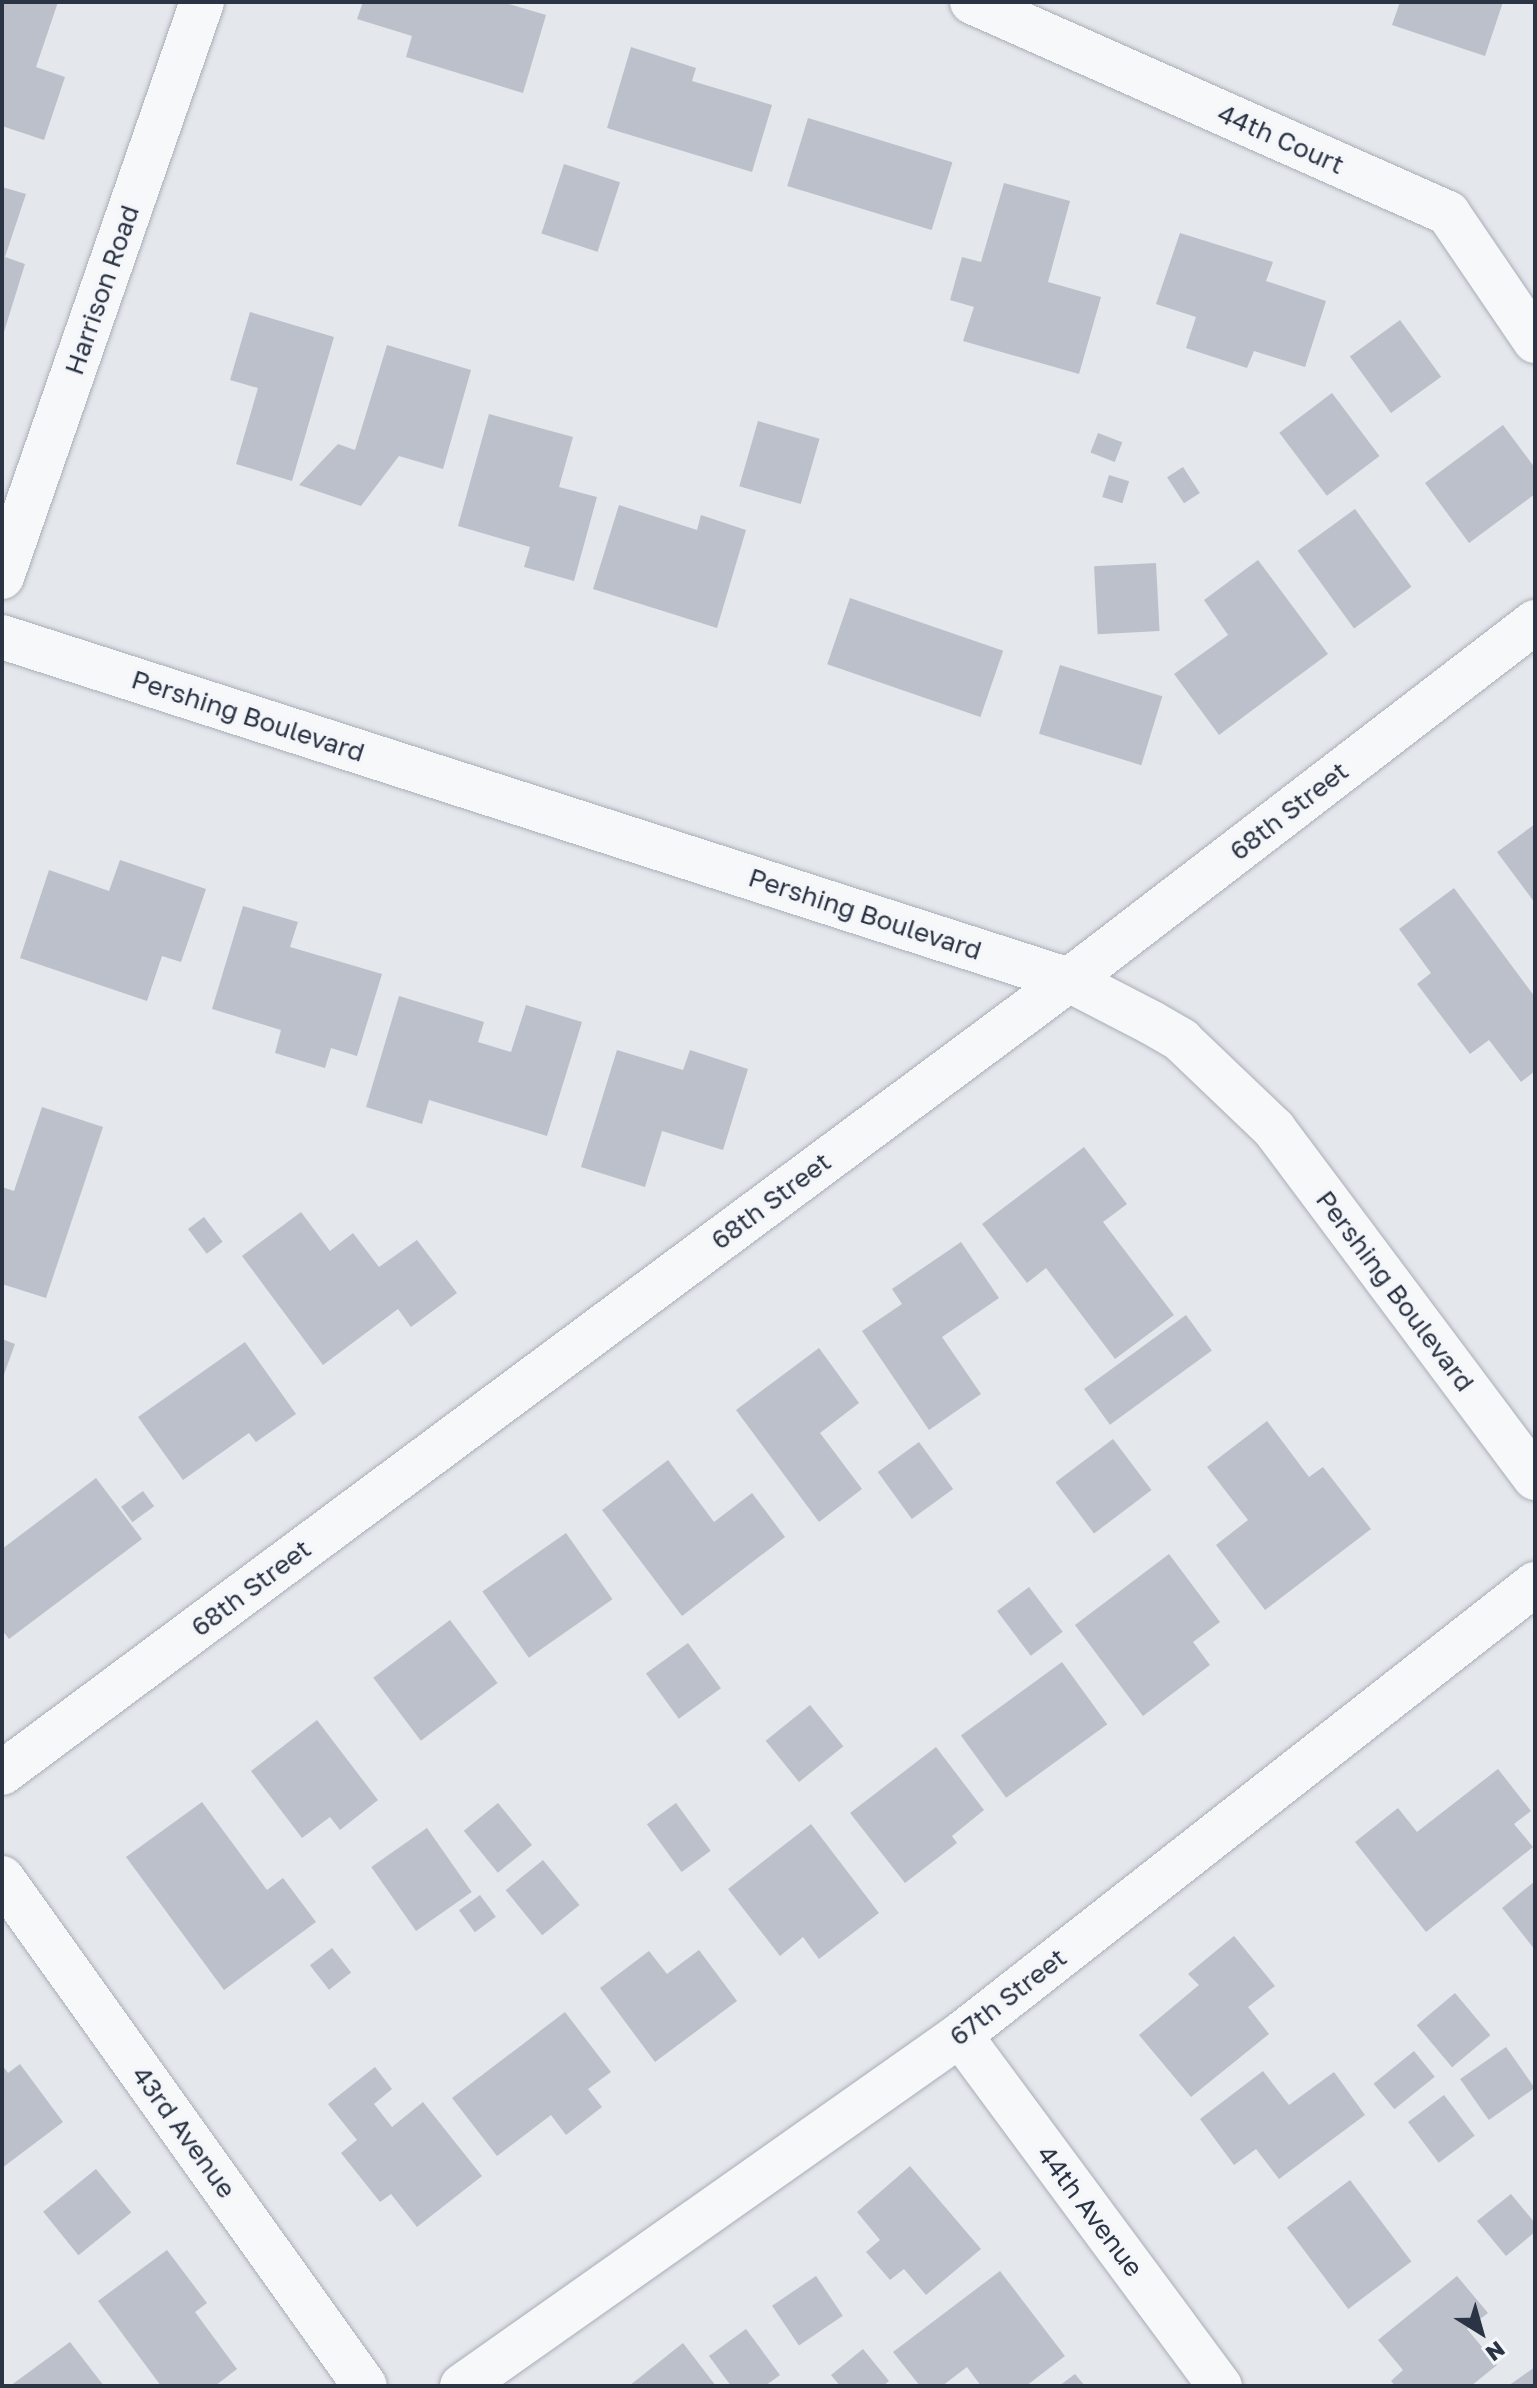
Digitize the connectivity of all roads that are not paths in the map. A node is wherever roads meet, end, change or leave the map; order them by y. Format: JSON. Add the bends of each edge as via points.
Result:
{"nodes":[{"id":1,"x":202,"y":2,"type":"edge"},
{"id":2,"x":974,"y":2,"type":"edge"},
{"id":3,"x":1535,"y":341,"type":"edge"},
{"id":4,"x":2,"y":577,"type":"edge"},
{"id":5,"x":1535,"y":622,"type":"edge"},
{"id":6,"x":2,"y":637,"type":"edge"},
{"id":7,"x":1069,"y":980,"type":"junction"},
{"id":8,"x":1535,"y":1478,"type":"edge"},
{"id":9,"x":1535,"y":1584,"type":"edge"},
{"id":10,"x":2,"y":1773,"type":"edge"},
{"id":11,"x":2,"y":1878,"type":"edge"},
{"id":12,"x":960,"y":2035,"type":"junction"},
{"id":13,"x":365,"y":2386,"type":"edge"},
{"id":14,"x":462,"y":2386,"type":"edge"},
{"id":15,"x":1220,"y":2386,"type":"edge"}],
"edges":[{"from":1,"to":4,"type":"street","name":"Harrison Road"},
{"from":2,"to":3,"type":"street","name":"44th Court","via":[[1448,213]]},
{"from":5,"to":7,"type":"street","name":"68th Street"},
{"from":6,"to":7,"type":"street","name":"Pershing Boulevard"},
{"from":7,"to":8,"type":"street","name":"Pershing Boulevard","via":[[1181,1040],[1274,1129]]},
{"from":7,"to":10,"type":"street","name":"68th Street"},
{"from":9,"to":12,"type":"street","name":"67th Street"},
{"from":11,"to":13,"type":"street","name":"43rd Avenue"},
{"from":12,"to":14,"type":"street","name":"67th Street"},
{"from":12,"to":15,"type":"street","name":"44th Avenue"}]}
